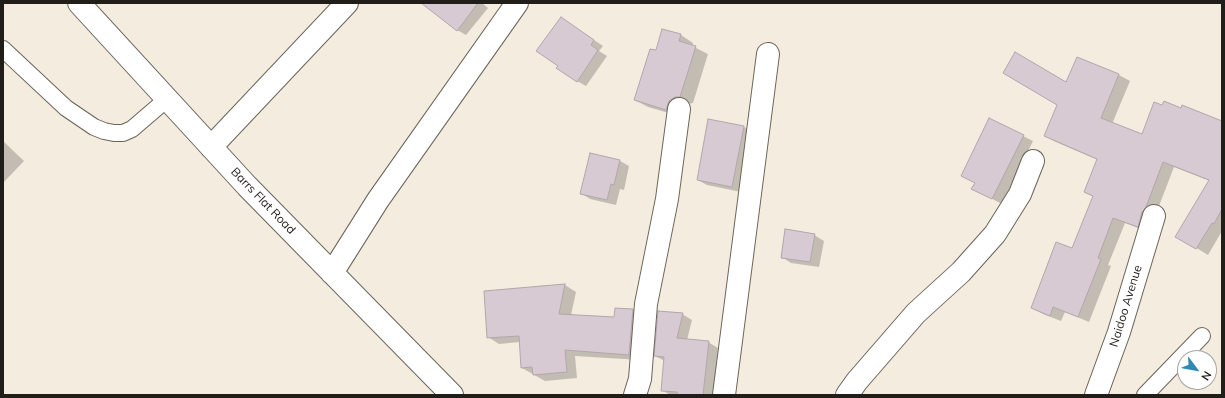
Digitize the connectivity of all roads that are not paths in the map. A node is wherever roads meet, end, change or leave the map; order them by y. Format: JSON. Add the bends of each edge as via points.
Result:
{"nodes":[{"id":1,"x":79,"y":3,"type":"edge"},
{"id":2,"x":348,"y":3,"type":"edge"},
{"id":3,"x":517,"y":3,"type":"edge"},
{"id":4,"x":3,"y":49,"type":"edge"},
{"id":5,"x":768,"y":54,"type":"dead end"},
{"id":6,"x":167,"y":99,"type":"junction"},
{"id":7,"x":679,"y":109,"type":"dead end"},
{"id":8,"x":211,"y":147,"type":"junction"},
{"id":9,"x":1033,"y":161,"type":"dead end"},
{"id":10,"x":1154,"y":216,"type":"dead end"},
{"id":11,"x":332,"y":273,"type":"junction"},
{"id":12,"x":1202,"y":336,"type":"dead end"},
{"id":13,"x":452,"y":395,"type":"edge"},
{"id":14,"x":634,"y":395,"type":"edge"},
{"id":15,"x":724,"y":395,"type":"edge"},
{"id":16,"x":847,"y":395,"type":"edge"},
{"id":17,"x":1096,"y":395,"type":"edge"},
{"id":18,"x":1145,"y":395,"type":"edge"}],
"edges":[{"from":1,"to":6,"type":"street","name":"Barrs Flat Road"},
{"from":2,"to":8,"type":"street"},
{"from":3,"to":11,"type":"street","via":[[378,200]]},
{"from":4,"to":6,"type":"lane","via":[[66,108],[104,131],[123,133],[132,129]]},
{"from":5,"to":15,"type":"street"},
{"from":6,"to":8,"type":"street","name":"Barrs Flat Road"},
{"from":7,"to":14,"type":"street","via":[[667,199],[646,304],[640,379]]},
{"from":8,"to":11,"type":"street","name":"Barrs Flat Road"},
{"from":9,"to":16,"type":"street","via":[[1020,194],[995,234],[961,272],[916,313]]},
{"from":10,"to":17,"type":"street","name":"Naidoo Avenue","via":[[1119,332]]},
{"from":11,"to":13,"type":"street","name":"Barrs Flat Road"},
{"from":12,"to":18,"type":"lane"}]}
